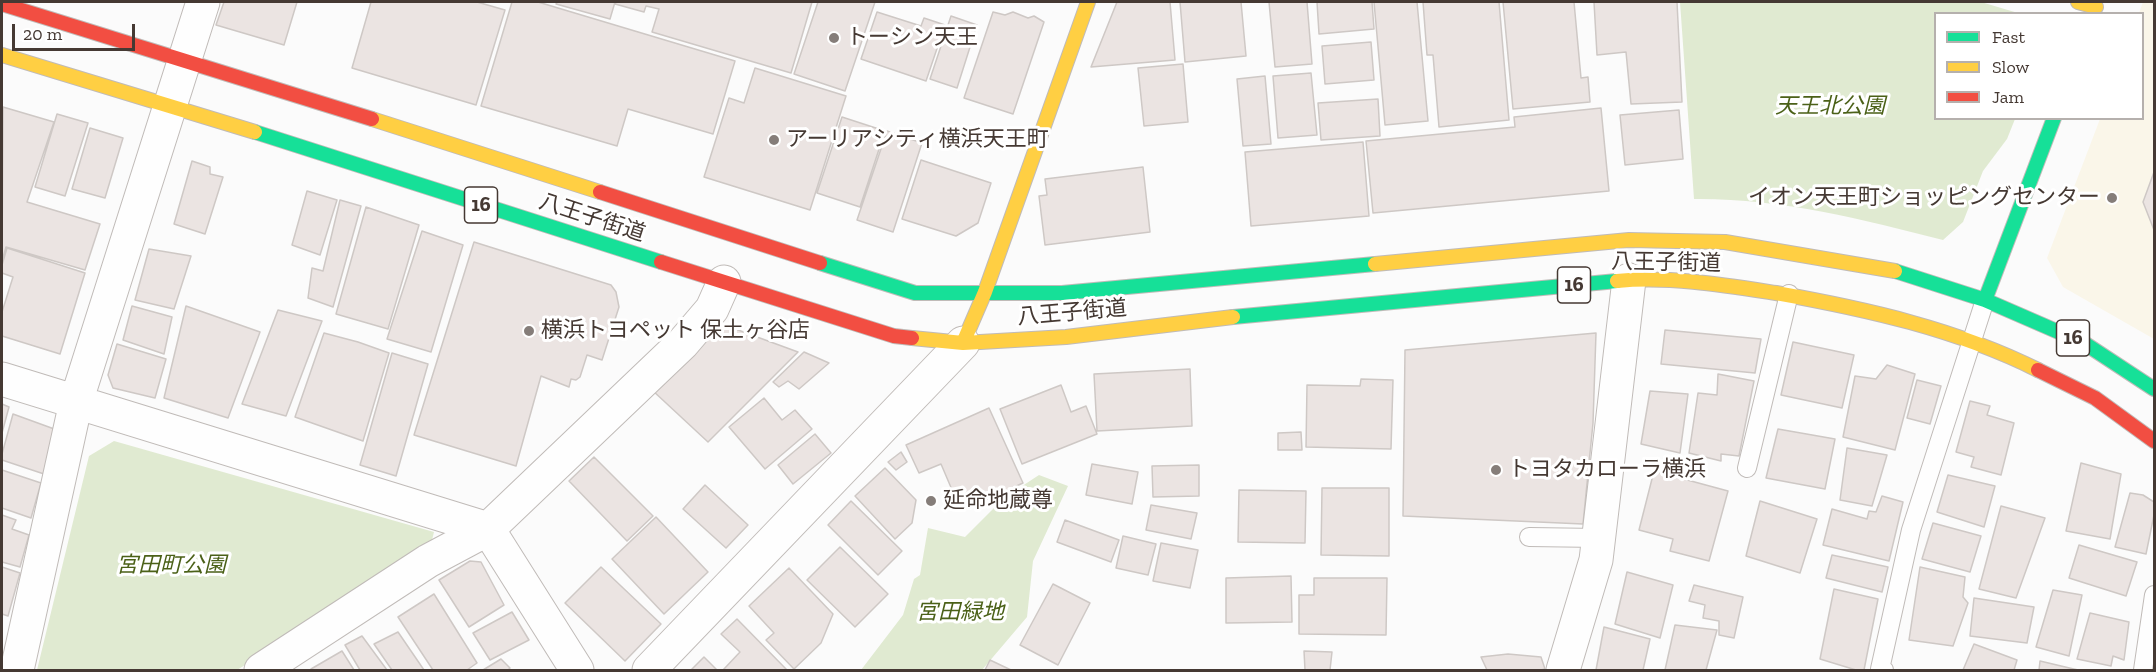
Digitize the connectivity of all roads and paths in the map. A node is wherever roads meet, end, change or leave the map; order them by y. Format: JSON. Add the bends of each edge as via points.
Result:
{"nodes":[{"id":1,"x":203,"y":2,"type":"edge"},
{"id":2,"x":1088,"y":2,"type":"edge"},
{"id":3,"x":2078,"y":2,"type":"edge"},
{"id":4,"x":2,"y":4,"type":"edge"},
{"id":5,"x":2096,"y":7,"type":"edge"},
{"id":6,"x":2,"y":55,"type":"edge"},
{"id":7,"x":183,"y":60,"type":"junction"},
{"id":8,"x":169,"y":105,"type":"junction"},
{"id":9,"x":2053,"y":120,"type":"edge"},
{"id":10,"x":1629,"y":280,"type":"junction"},
{"id":11,"x":724,"y":282,"type":"junction"},
{"id":12,"x":985,"y":292,"type":"junction"},
{"id":13,"x":1789,"y":294,"type":"junction"},
{"id":14,"x":1985,"y":300,"type":"junction"},
{"id":15,"x":1972,"y":341,"type":"junction"},
{"id":16,"x":963,"y":343,"type":"junction"},
{"id":17,"x":2,"y":379,"type":"edge"},
{"id":18,"x":2154,"y":389,"type":"edge"},
{"id":19,"x":76,"y":402,"type":"junction"},
{"id":20,"x":2154,"y":441,"type":"edge"},
{"id":21,"x":1747,"y":468,"type":"dead end"},
{"id":22,"x":488,"y":529,"type":"junction"},
{"id":23,"x":1529,"y":537,"type":"dead end"},
{"id":24,"x":1599,"y":538,"type":"junction"},
{"id":25,"x":2154,"y":595,"type":"edge"},
{"id":26,"x":13,"y":629,"type":"edge"},
{"id":27,"x":17,"y":670,"type":"edge"},
{"id":28,"x":261,"y":670,"type":"edge"},
{"id":29,"x":577,"y":670,"type":"edge"},
{"id":30,"x":649,"y":670,"type":"edge"},
{"id":31,"x":1563,"y":670,"type":"edge"},
{"id":32,"x":1884,"y":670,"type":"edge"},
{"id":33,"x":2143,"y":670,"type":"edge"}],
"edges":[{"from":1,"to":7,"type":"street"},
{"from":2,"to":12,"type":"main road"},
{"from":3,"to":5,"type":"main road"},
{"from":4,"to":7,"type":"main road","name":"八王子街道","number":"16"},
{"from":6,"to":8,"type":"main road","name":"八王子街道","number":"16"},
{"from":7,"to":8,"type":"street"},
{"from":7,"to":12,"type":"main road","name":"八王子街道","number":"16","via":[[915,293]]},
{"from":8,"to":11,"type":"main road","name":"八王子街道","number":"16"},
{"from":8,"to":19,"type":"street"},
{"from":9,"to":14,"type":"main road"},
{"from":10,"to":13,"type":"main road","name":"八王子街道","number":"16","via":[[1708,282]]},
{"from":10,"to":16,"type":"main road","name":"八王子街道","number":"16","via":[[1066,337]]},
{"from":10,"to":24,"type":"street"},
{"from":11,"to":16,"type":"main road","name":"八王子街道","number":"16","via":[[894,336]]},
{"from":11,"to":22,"type":"street","via":[[712,309],[683,343]]},
{"from":12,"to":14,"type":"main road","name":"八王子街道","number":"16","via":[[1062,293],[1629,240],[1725,242],[1889,269]]},
{"from":12,"to":16,"type":"main road"},
{"from":13,"to":15,"type":"main road","name":"八王子街道","number":"16","via":[[1890,316]]},
{"from":13,"to":21,"type":"lane"},
{"from":14,"to":15,"type":"lane"},
{"from":14,"to":18,"type":"main road","name":"八王子街道","number":"16","via":[[2084,343]]},
{"from":15,"to":20,"type":"main road","name":"八王子街道","number":"16","via":[[2095,398]]},
{"from":15,"to":32,"type":"lane","via":[[1911,530],[1880,669]]},
{"from":16,"to":30,"type":"street"},
{"from":17,"to":19,"type":"street"},
{"from":19,"to":22,"type":"street"},
{"from":19,"to":26,"type":"street"},
{"from":22,"to":28,"type":"street","via":[[428,561]]},
{"from":22,"to":29,"type":"street"},
{"from":23,"to":24,"type":"lane"},
{"from":24,"to":31,"type":"street"},
{"from":25,"to":33,"type":"lane"},
{"from":26,"to":27,"type":"street"}]}
